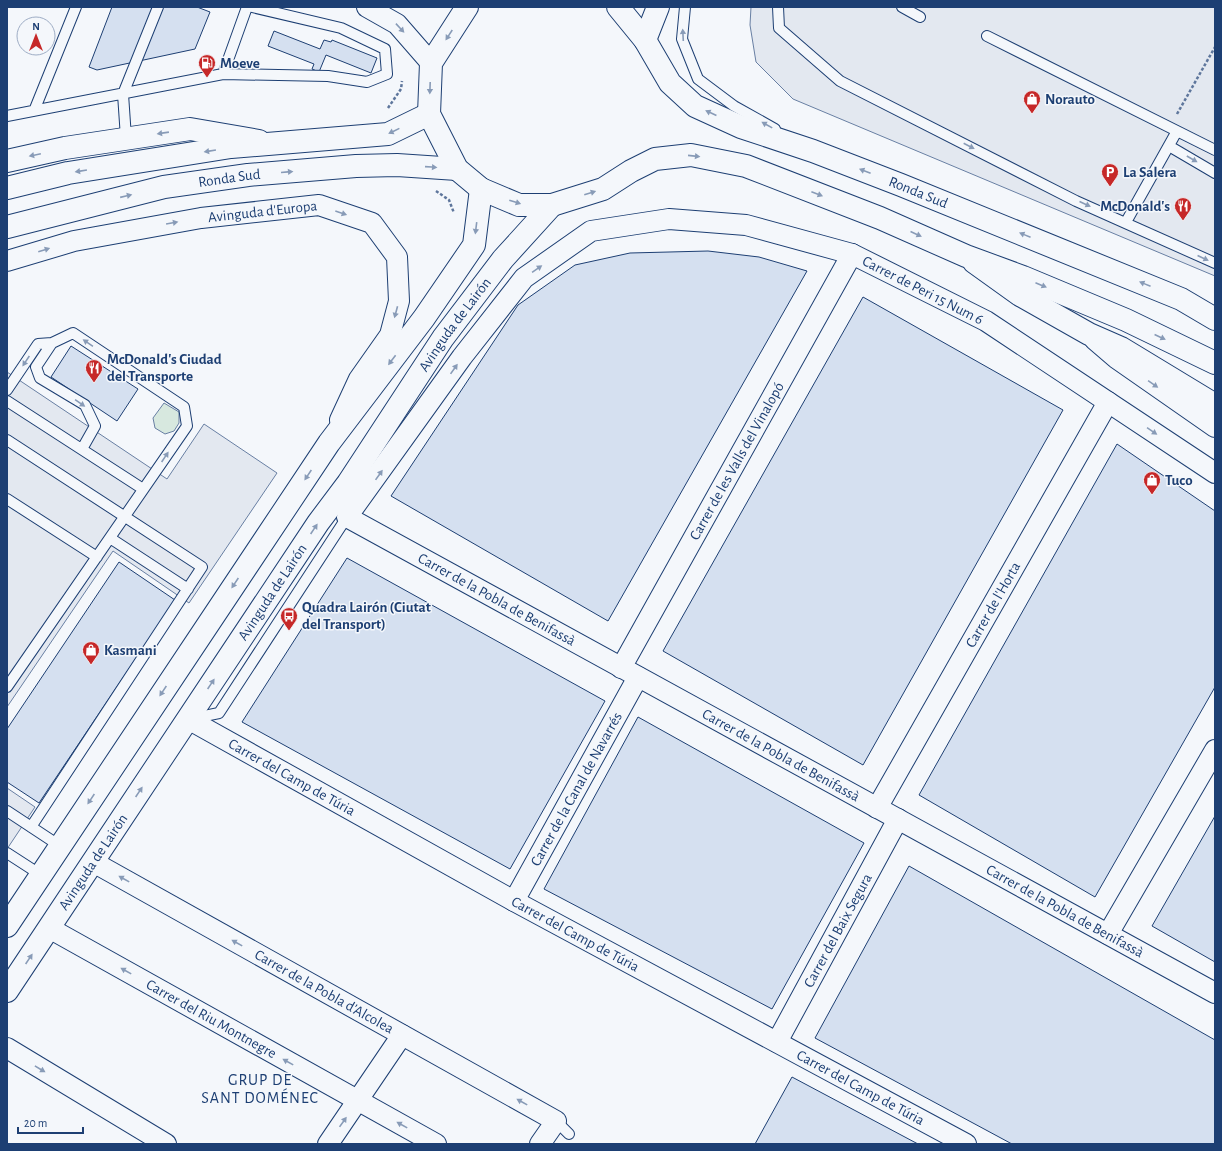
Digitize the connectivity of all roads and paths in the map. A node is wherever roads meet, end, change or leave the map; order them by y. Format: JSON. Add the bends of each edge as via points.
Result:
{"nodes":[{"id":1,"x":76,"y":7,"type":"edge"},
{"id":2,"x":158,"y":7,"type":"edge"},
{"id":3,"x":247,"y":7,"type":"edge"},
{"id":4,"x":252,"y":7,"type":"edge"},
{"id":5,"x":367,"y":7,"type":"edge"},
{"id":6,"x":467,"y":7,"type":"edge"},
{"id":7,"x":618,"y":7,"type":"edge"},
{"id":8,"x":658,"y":7,"type":"edge"},
{"id":9,"x":685,"y":7,"type":"edge"},
{"id":10,"x":778,"y":7,"type":"edge"},
{"id":11,"x":902,"y":7,"type":"edge"},
{"id":12,"x":920,"y":17,"type":"dead end"},
{"id":13,"x":987,"y":36,"type":"dead end"},
{"id":14,"x":645,"y":40,"type":"junction"},
{"id":15,"x":431,"y":63,"type":"junction"},
{"id":16,"x":223,"y":74,"type":"junction"},
{"id":17,"x":404,"y":74,"type":"dead end"},
{"id":18,"x":123,"y":94,"type":"junction"},
{"id":19,"x":34,"y":111,"type":"junction"},
{"id":20,"x":429,"y":114,"type":"junction"},
{"id":21,"x":7,"y":116,"type":"edge"},
{"id":22,"x":1177,"y":131,"type":"junction"},
{"id":23,"x":388,"y":134,"type":"junction"},
{"id":24,"x":126,"y":138,"type":"junction"},
{"id":25,"x":270,"y":143,"type":"junction"},
{"id":26,"x":1169,"y":146,"type":"junction"},
{"id":27,"x":1215,"y":150,"type":"edge"},
{"id":28,"x":813,"y":151,"type":"junction"},
{"id":29,"x":7,"y":161,"type":"edge"},
{"id":30,"x":457,"y":169,"type":"junction"},
{"id":31,"x":1215,"y":173,"type":"edge"},
{"id":32,"x":7,"y":188,"type":"edge"},
{"id":33,"x":431,"y":188,"type":"dead end"},
{"id":34,"x":481,"y":189,"type":"junction"},
{"id":35,"x":552,"y":204,"type":"junction"},
{"id":36,"x":457,"y":219,"type":"dead end"},
{"id":37,"x":1126,"y":222,"type":"junction"},
{"id":38,"x":7,"y":226,"type":"edge"},
{"id":39,"x":591,"y":231,"type":"joint"},
{"id":40,"x":852,"y":254,"type":"junction"},
{"id":41,"x":966,"y":256,"type":"junction"},
{"id":42,"x":7,"y":261,"type":"edge"},
{"id":43,"x":1215,"y":263,"type":"edge"},
{"id":44,"x":1182,"y":299,"type":"junction"},
{"id":45,"x":1215,"y":305,"type":"edge"},
{"id":46,"x":1215,"y":319,"type":"edge"},
{"id":47,"x":1089,"y":334,"type":"junction"},
{"id":48,"x":52,"y":343,"type":"junction"},
{"id":49,"x":1215,"y":363,"type":"edge"},
{"id":50,"x":7,"y":390,"type":"edge"},
{"id":51,"x":7,"y":401,"type":"edge"},
{"id":52,"x":1108,"y":402,"type":"junction"},
{"id":53,"x":1215,"y":405,"type":"edge"},
{"id":54,"x":1215,"y":427,"type":"edge"},
{"id":55,"x":7,"y":440,"type":"edge"},
{"id":56,"x":329,"y":443,"type":"junction"},
{"id":57,"x":82,"y":449,"type":"junction"},
{"id":58,"x":1215,"y":473,"type":"edge"},
{"id":59,"x":357,"y":488,"type":"junction"},
{"id":60,"x":143,"y":489,"type":"junction"},
{"id":61,"x":7,"y":499,"type":"edge"},
{"id":62,"x":124,"y":517,"type":"junction"},
{"id":63,"x":347,"y":517,"type":"junction"},
{"id":64,"x":110,"y":538,"type":"junction"},
{"id":65,"x":97,"y":557,"type":"junction"},
{"id":66,"x":188,"y":589,"type":"junction"},
{"id":67,"x":630,"y":673,"type":"junction"},
{"id":68,"x":7,"y":687,"type":"edge"},
{"id":69,"x":188,"y":719,"type":"junction"},
{"id":70,"x":1215,"y":750,"type":"edge"},
{"id":71,"x":877,"y":808,"type":"junction"},
{"id":72,"x":7,"y":811,"type":"edge"},
{"id":73,"x":898,"y":819,"type":"junction"},
{"id":74,"x":31,"y":827,"type":"junction"},
{"id":75,"x":60,"y":846,"type":"junction"},
{"id":76,"x":9,"y":857,"type":"edge"},
{"id":77,"x":93,"y":862,"type":"junction"},
{"id":78,"x":40,"y":875,"type":"junction"},
{"id":79,"x":514,"y":901,"type":"junction"},
{"id":80,"x":7,"y":926,"type":"edge"},
{"id":81,"x":49,"y":928,"type":"junction"},
{"id":82,"x":1108,"y":934,"type":"junction"},
{"id":83,"x":7,"y":991,"type":"edge"},
{"id":84,"x":1215,"y":993,"type":"edge"},
{"id":85,"x":402,"y":1035,"type":"junction"},
{"id":86,"x":777,"y":1042,"type":"junction"},
{"id":87,"x":7,"y":1048,"type":"edge"},
{"id":88,"x":358,"y":1101,"type":"junction"},
{"id":89,"x":166,"y":1144,"type":"edge"},
{"id":90,"x":328,"y":1144,"type":"edge"},
{"id":91,"x":436,"y":1144,"type":"edge"},
{"id":92,"x":540,"y":1144,"type":"edge"},
{"id":93,"x":966,"y":1144,"type":"edge"}],
"edges":[{"from":1,"to":19,"type":"lane"},
{"from":2,"to":18,"type":"lane"},
{"from":3,"to":16,"type":"lane"},
{"from":4,"to":16,"type":"lane","via":[[341,28],[386,49],[388,74],[366,82],[328,76]]},
{"from":5,"to":15,"type":"street","one_way":true,"via":[[397,24]]},
{"from":6,"to":15,"type":"main road","one_way":true},
{"from":7,"to":14,"type":"main road","name":"Ronda Sud"},
{"from":8,"to":14,"type":"main road"},
{"from":28,"to":9,"type":"lane","one_way":true,"via":[[734,106],[698,79],[682,39]]},
{"from":10,"to":37,"type":"lane","one_way":true,"via":[[779,28],[840,81],[1076,200]]},
{"from":11,"to":12,"type":"lane"},
{"from":13,"to":22,"type":"lane"},
{"from":28,"to":14,"type":"main road","name":"Ronda Sud","one_way":true,"via":[[741,127],[695,106],[670,83]]},
{"from":15,"to":20,"type":"main road","one_way":true},
{"from":16,"to":18,"type":"lane"},
{"from":17,"to":23,"type":"path","via":[[401,88],[389,107],[377,114]]},
{"from":18,"to":19,"type":"lane"},
{"from":18,"to":24,"type":"lane"},
{"from":19,"to":21,"type":"lane"},
{"from":20,"to":23,"type":"main road","name":"Ronda Sud","one_way":true},
{"from":20,"to":30,"type":"main road"},
{"from":22,"to":26,"type":"lane"},
{"from":22,"to":27,"type":"lane"},
{"from":23,"to":25,"type":"main road","name":"Ronda Sud"},
{"from":25,"to":24,"type":"main road","one_way":true,"via":[[190,129]]},
{"from":24,"to":29,"type":"main road","one_way":true},
{"from":25,"to":32,"type":"main road","name":"Ronda Sud","one_way":true,"via":[[68,173]]},
{"from":26,"to":31,"type":"lane","one_way":true},
{"from":26,"to":37,"type":"lane"},
{"from":44,"to":28,"type":"main road","name":"Ronda Sud","one_way":true},
{"from":30,"to":34,"type":"main road"},
{"from":38,"to":30,"type":"main road","name":"Ronda Sud","one_way":true,"via":[[164,187],[248,175],[356,166],[397,165]]},
{"from":33,"to":36,"type":"path","via":[[449,200]]},
{"from":34,"to":35,"type":"main road","one_way":true,"via":[[519,204]]},
{"from":34,"to":56,"type":"main road","name":"Avinguda de Lairón","one_way":true,"via":[[474,245],[424,318]]},
{"from":35,"to":41,"type":"main road","one_way":true,"via":[[603,189],[655,159],[691,155],[746,166],[880,218]]},
{"from":35,"to":59,"type":"main road","name":"Avinguda de Lairón","via":[[503,258],[443,338]]},
{"from":37,"to":43,"type":"lane","one_way":true},
{"from":39,"to":40,"type":"street","name":"Carrer de Peri 15 Num 6","via":[[669,219],[746,225]]},
{"from":59,"to":39,"type":"street","name":"Avinguda de Lairón","one_way":true,"via":[[524,278]]},
{"from":40,"to":52,"type":"street","name":"Carrer de Peri 15 Num 6","via":[[986,320]]},
{"from":40,"to":67,"type":"street","name":"Carrer de les Valls del Vinalopó"},
{"from":41,"to":47,"type":"main road","via":[[1020,295]]},
{"from":41,"to":49,"type":"main road","one_way":true,"via":[[1126,320]]},
{"from":42,"to":56,"type":"street","name":"Avinguda d'Europa","one_way":true,"via":[[74,241],[201,218],[319,205],[372,223],[397,257],[399,301],[390,335],[359,379]]},
{"from":44,"to":45,"type":"main road"},
{"from":44,"to":46,"type":"main road","name":"Ronda Sud"},
{"from":47,"to":53,"type":"main road","via":[[1121,348]]},
{"from":47,"to":54,"type":"street","one_way":true,"via":[[1116,358]]},
{"from":48,"to":50,"type":"lane","one_way":true,"via":[[38,344]]},
{"from":48,"to":57,"type":"lane","one_way":true,"via":[[36,367],[40,378],[85,405],[95,426]]},
{"from":60,"to":48,"type":"lane","one_way":true,"via":[[187,426],[184,407],[73,333]]},
{"from":51,"to":57,"type":"lane"},
{"from":52,"to":58,"type":"street","name":"Carrer de Peri 15 Num 6","one_way":true},
{"from":52,"to":71,"type":"street","name":"Carrer de l'Horta"},
{"from":55,"to":62,"type":"lane"},
{"from":56,"to":75,"type":"main road","name":"Avinguda de Lairón","one_way":true},
{"from":57,"to":60,"type":"lane"},
{"from":59,"to":63,"type":"street","name":"Avinguda de Lairón"},
{"from":69,"to":59,"type":"main road","name":"Avinguda de Lairón","one_way":true,"via":[[318,523]]},
{"from":60,"to":62,"type":"lane"},
{"from":61,"to":65,"type":"lane"},
{"from":62,"to":64,"type":"lane"},
{"from":62,"to":66,"type":"lane","via":[[202,567]]},
{"from":63,"to":67,"type":"street","name":"Carrer de la Pobla de Benifassà"},
{"from":63,"to":69,"type":"lane","via":[[219,713]]},
{"from":64,"to":65,"type":"lane"},
{"from":64,"to":66,"type":"lane"},
{"from":65,"to":68,"type":"lane"},
{"from":66,"to":74,"type":"lane"},
{"from":67,"to":71,"type":"street","name":"Carrer de la Pobla de Benifassà"},
{"from":67,"to":79,"type":"street","name":"Carrer de la Canal de Navarrés"},
{"from":77,"to":69,"type":"main road","name":"Avinguda de Lairón","one_way":true},
{"from":69,"to":79,"type":"street","name":"Carrer del Camp de Túria"},
{"from":70,"to":82,"type":"street"},
{"from":71,"to":73,"type":"street","name":"Carrer de la Pobla de Benifassà"},
{"from":72,"to":74,"type":"lane"},
{"from":73,"to":82,"type":"street","name":"Carrer de la Pobla de Benifassà"},
{"from":73,"to":86,"type":"street","name":"Carrer del Baix Segura"},
{"from":74,"to":75,"type":"lane"},
{"from":75,"to":78,"type":"main road","name":"Avinguda de Lairón"},
{"from":76,"to":78,"type":"lane"},
{"from":77,"to":81,"type":"main road","name":"Avinguda de Lairón"},
{"from":85,"to":77,"type":"street","name":"Carrer de la Pobla d'Alcolea","one_way":true},
{"from":78,"to":80,"type":"main road","name":"Avinguda de Lairón"},
{"from":79,"to":86,"type":"street","name":"Carrer del Camp de Túria"},
{"from":83,"to":81,"type":"main road","name":"Avinguda de Lairón","one_way":true},
{"from":88,"to":81,"type":"street","name":"Carrer del Riu Montnegre","one_way":true},
{"from":82,"to":84,"type":"street","name":"Carrer de la Pobla de Benifassà"},
{"from":85,"to":88,"type":"street"},
{"from":92,"to":85,"type":"street","name":"Carrer de la Pobla d'Alcolea","one_way":true,"via":[[563,1127]]},
{"from":86,"to":93,"type":"street","name":"Carrer del Camp de Túria"},
{"from":87,"to":89,"type":"street","one_way":true},
{"from":90,"to":88,"type":"street","one_way":true},
{"from":91,"to":88,"type":"street","name":"Carrer del Riu Montnegre","one_way":true}]}
